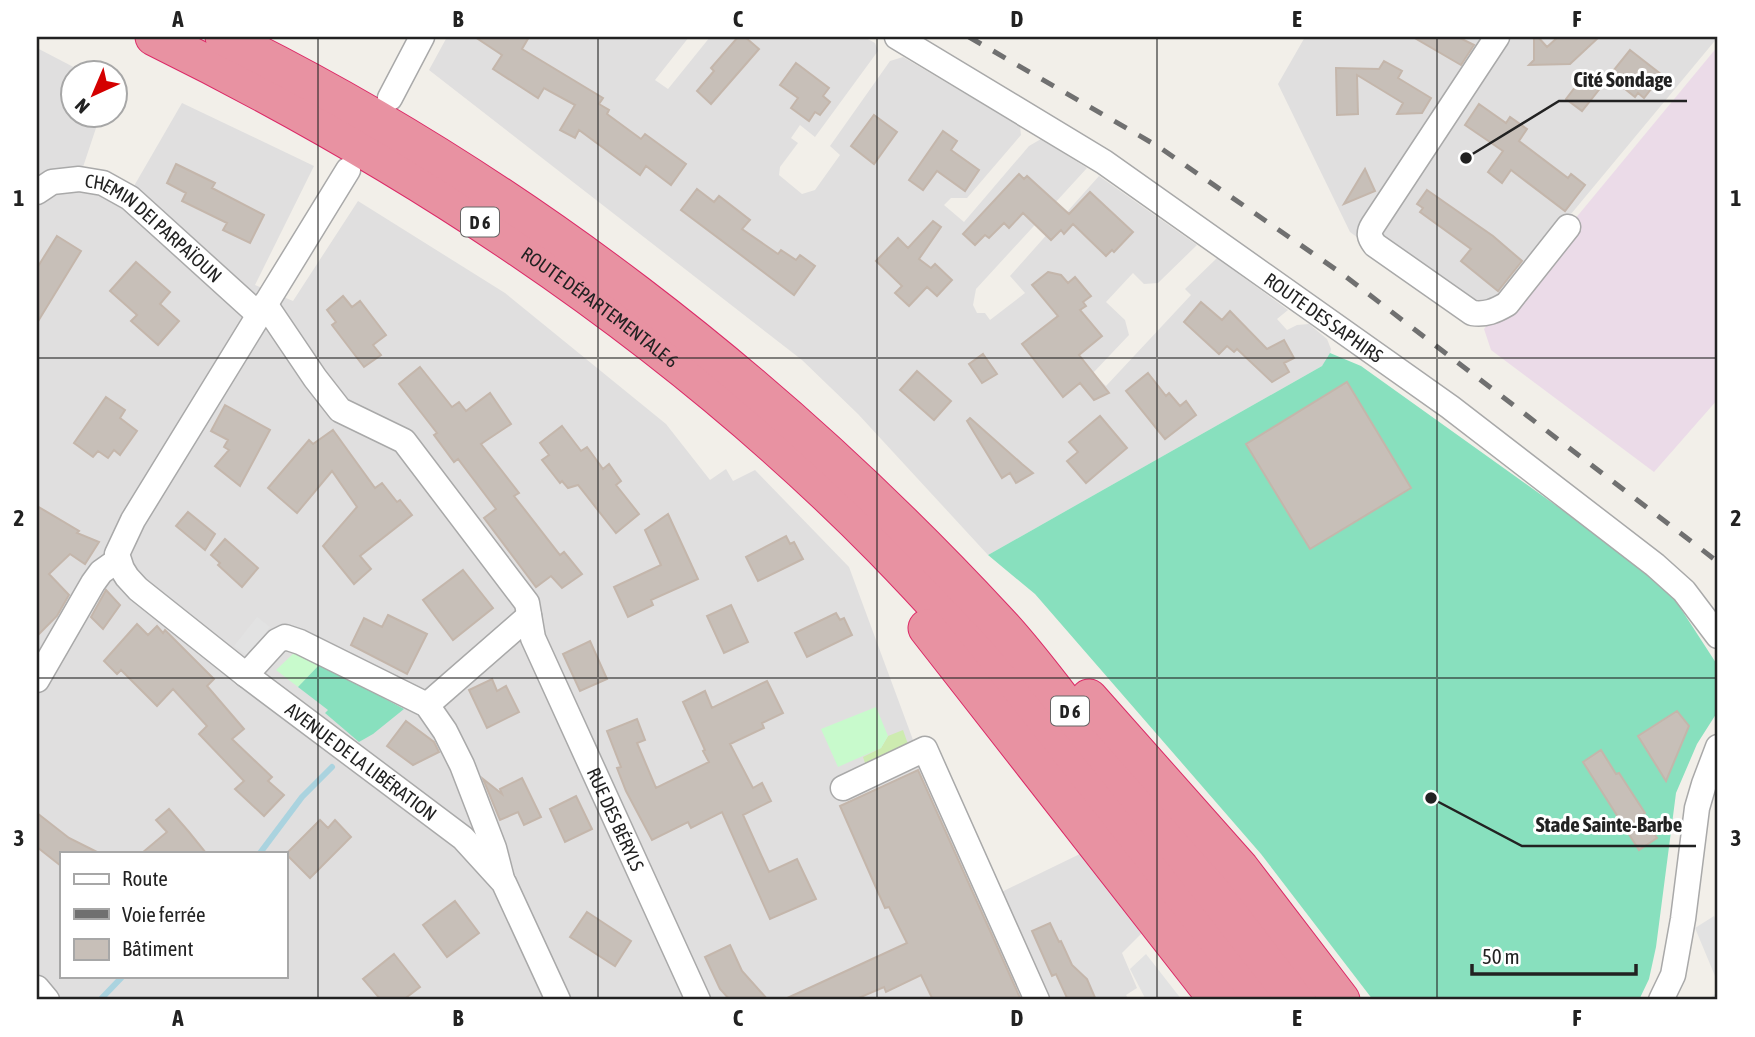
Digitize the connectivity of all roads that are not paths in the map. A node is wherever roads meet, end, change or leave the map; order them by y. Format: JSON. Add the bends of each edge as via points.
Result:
{"nodes":[{"id":1,"x":154,"y":37,"type":"edge"},
{"id":2,"x":224,"y":37,"type":"edge"},
{"id":3,"x":422,"y":37,"type":"edge"},
{"id":4,"x":897,"y":37,"type":"edge"},
{"id":5,"x":1497,"y":37,"type":"edge"},
{"id":6,"x":390,"y":98,"type":"dead end"},
{"id":7,"x":348,"y":170,"type":"dead end"},
{"id":8,"x":37,"y":192,"type":"edge"},
{"id":9,"x":1568,"y":227,"type":"dead end"},
{"id":10,"x":261,"y":309,"type":"junction"},
{"id":11,"x":818,"y":445,"type":"junction"},
{"id":12,"x":779,"y":450,"type":"junction"},
{"id":13,"x":118,"y":560,"type":"junction"},
{"id":14,"x":531,"y":627,"type":"junction"},
{"id":15,"x":1718,"y":636,"type":"edge"},
{"id":16,"x":246,"y":675,"type":"junction"},
{"id":17,"x":37,"y":680,"type":"edge"},
{"id":18,"x":427,"y":705,"type":"junction"},
{"id":19,"x":1718,"y":747,"type":"edge"},
{"id":20,"x":843,"y":788,"type":"dead end"},
{"id":21,"x":504,"y":883,"type":"junction"},
{"id":22,"x":37,"y":988,"type":"edge"},
{"id":23,"x":47,"y":1000,"type":"edge"},
{"id":24,"x":558,"y":1000,"type":"edge"},
{"id":25,"x":698,"y":1000,"type":"edge"},
{"id":26,"x":1037,"y":1000,"type":"edge"},
{"id":27,"x":1218,"y":1000,"type":"edge"},
{"id":28,"x":1258,"y":1000,"type":"edge"},
{"id":29,"x":1297,"y":1000,"type":"edge"},
{"id":30,"x":1341,"y":1000,"type":"edge"},
{"id":31,"x":1661,"y":1000,"type":"edge"}],
"edges":[{"from":1,"to":12,"type":"highway","name":"ROUTE DÉPARTEMENTALE 6","number":"D 6","via":[[377,156],[510,240],[661,352]]},
{"from":2,"to":11,"type":"highway","name":"ROUTE DÉPARTEMENTALE 6","number":"D 6","via":[[396,129],[517,207],[677,324]]},
{"from":3,"to":6,"type":"street"},
{"from":4,"to":15,"type":"street","name":"ROUTE DES SAPHIRS","via":[[1104,162],[1450,407],[1655,565],[1685,591]]},
{"from":5,"to":9,"type":"street","via":[[1369,231],[1370,238],[1472,313],[1482,314],[1507,304]]},
{"from":7,"to":10,"type":"street"},
{"from":8,"to":10,"type":"street","name":"CHEMIN DEI PARPAÏOUN","via":[[52,182],[79,179],[103,183],[130,198]]},
{"from":10,"to":13,"type":"street","via":[[133,520],[118,548]]},
{"from":10,"to":14,"type":"street","name":"CHEMIN DEI PARPAÏOUN","via":[[340,410],[404,441],[527,603]]},
{"from":11,"to":29,"type":"highway","number":"D 6","via":[[1000,624]]},
{"from":11,"to":30,"type":"highway","via":[[886,489],[989,585],[1240,868]]},
{"from":12,"to":27,"type":"highway","via":[[906,602]]},
{"from":12,"to":28,"type":"highway","number":"D 6","via":[[881,547],[975,647],[1071,761]]},
{"from":13,"to":16,"type":"street","name":"AVENUE DE LA LIBÉRATION","via":[[138,589]]},
{"from":13,"to":17,"type":"street","via":[[93,583]]},
{"from":14,"to":18,"type":"street"},
{"from":14,"to":25,"type":"street","name":"RUE DES BÉRYLS"},
{"from":16,"to":18,"type":"street","via":[[285,637]]},
{"from":16,"to":21,"type":"street","name":"AVENUE DE LA LIBÉRATION","via":[[463,838]]},
{"from":18,"to":21,"type":"street","via":[[462,765]]},
{"from":19,"to":31,"type":"street","via":[[1697,808],[1683,919],[1672,975]]},
{"from":20,"to":26,"type":"street","via":[[925,749]]},
{"from":21,"to":24,"type":"street","name":"AVENUE DE LA LIBÉRATION"},
{"from":22,"to":23,"type":"street"}]}
